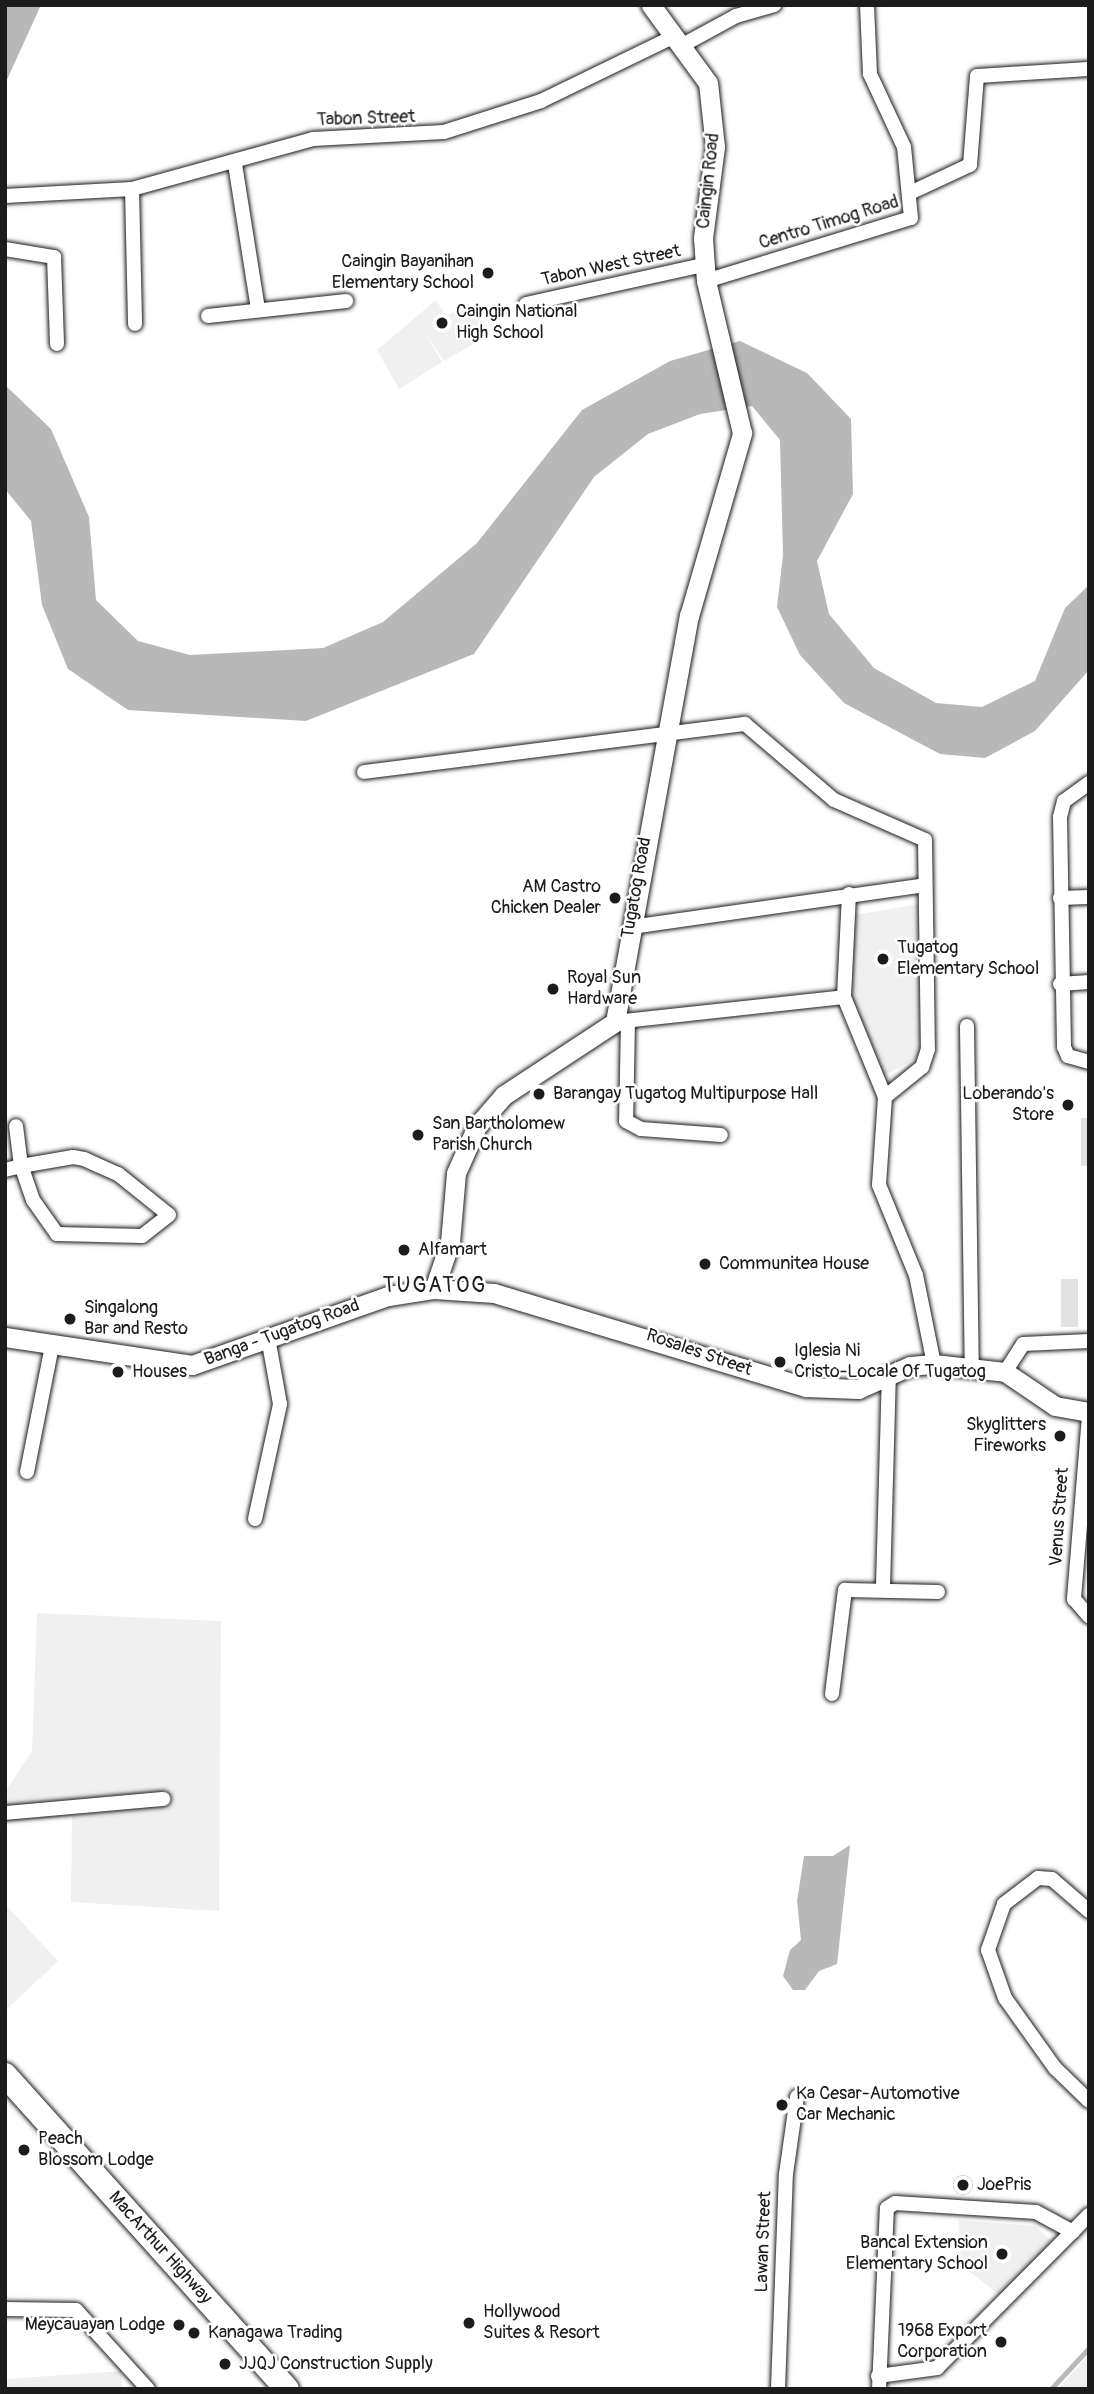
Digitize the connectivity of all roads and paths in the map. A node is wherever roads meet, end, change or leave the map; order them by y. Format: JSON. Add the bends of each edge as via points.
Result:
{"nodes":[{"id":1,"x":651,"y":5,"type":"edge"},
{"id":2,"x":774,"y":5,"type":"edge"},
{"id":3,"x":867,"y":5,"type":"edge"},
{"id":4,"x":677,"y":42,"type":"junction"},
{"id":5,"x":1089,"y":69,"type":"edge"},
{"id":6,"x":235,"y":164,"type":"junction"},
{"id":7,"x":132,"y":189,"type":"junction"},
{"id":8,"x":912,"y":192,"type":"junction"},
{"id":9,"x":5,"y":196,"type":"edge"},
{"id":10,"x":5,"y":249,"type":"edge"},
{"id":11,"x":705,"y":273,"type":"junction"},
{"id":12,"x":345,"y":301,"type":"dead end"},
{"id":13,"x":526,"y":304,"type":"dead end"},
{"id":14,"x":258,"y":310,"type":"junction"},
{"id":15,"x":208,"y":316,"type":"dead end"},
{"id":16,"x":135,"y":324,"type":"dead end"},
{"id":17,"x":57,"y":344,"type":"dead end"},
{"id":18,"x":740,"y":421,"type":"joint"},
{"id":19,"x":664,"y":738,"type":"junction"},
{"id":20,"x":364,"y":772,"type":"dead end"},
{"id":21,"x":1089,"y":783,"type":"edge"},
{"id":22,"x":925,"y":885,"type":"junction"},
{"id":23,"x":849,"y":894,"type":"junction"},
{"id":24,"x":1089,"y":897,"type":"edge"},
{"id":25,"x":1060,"y":898,"type":"junction"},
{"id":26,"x":631,"y":927,"type":"junction"},
{"id":27,"x":1089,"y":982,"type":"edge"},
{"id":28,"x":1060,"y":984,"type":"junction"},
{"id":29,"x":844,"y":997,"type":"junction"},
{"id":30,"x":622,"y":1021,"type":"junction"},
{"id":31,"x":967,"y":1026,"type":"dead end"},
{"id":32,"x":1089,"y":1062,"type":"edge"},
{"id":33,"x":885,"y":1097,"type":"junction"},
{"id":34,"x":16,"y":1126,"type":"dead end"},
{"id":35,"x":721,"y":1135,"type":"dead end"},
{"id":36,"x":21,"y":1166,"type":"junction"},
{"id":37,"x":5,"y":1170,"type":"edge"},
{"id":38,"x":434,"y":1289,"type":"junction"},
{"id":39,"x":5,"y":1337,"type":"edge"},
{"id":40,"x":268,"y":1338,"type":"junction"},
{"id":41,"x":1089,"y":1341,"type":"edge"},
{"id":42,"x":52,"y":1346,"type":"junction"},
{"id":43,"x":934,"y":1364,"type":"junction"},
{"id":44,"x":972,"y":1367,"type":"junction"},
{"id":45,"x":1005,"y":1372,"type":"junction"},
{"id":46,"x":888,"y":1377,"type":"junction"},
{"id":47,"x":1089,"y":1414,"type":"edge"},
{"id":48,"x":27,"y":1472,"type":"dead end"},
{"id":49,"x":1084,"y":1509,"type":"edge"},
{"id":50,"x":255,"y":1519,"type":"dead end"},
{"id":51,"x":883,"y":1586,"type":"junction"},
{"id":52,"x":938,"y":1592,"type":"dead end"},
{"id":53,"x":1089,"y":1616,"type":"edge"},
{"id":54,"x":832,"y":1694,"type":"dead end"},
{"id":55,"x":163,"y":1798,"type":"dead end"},
{"id":56,"x":5,"y":1812,"type":"edge"},
{"id":57,"x":1089,"y":1911,"type":"edge"},
{"id":58,"x":5,"y":2075,"type":"edge"},
{"id":59,"x":797,"y":2097,"type":"dead end"},
{"id":60,"x":1089,"y":2101,"type":"edge"},
{"id":61,"x":1089,"y":2215,"type":"edge"},
{"id":62,"x":1073,"y":2232,"type":"junction"},
{"id":63,"x":5,"y":2309,"type":"edge"},
{"id":64,"x":878,"y":2382,"type":"edge"},
{"id":65,"x":148,"y":2389,"type":"edge"},
{"id":66,"x":287,"y":2389,"type":"edge"},
{"id":67,"x":778,"y":2389,"type":"edge"}],
"edges":[{"from":1,"to":4,"type":"street","name":"Caingin Road"},
{"from":2,"to":4,"type":"street","name":"Tabon Street"},
{"from":3,"to":8,"type":"street","name":"Centro Timog Road","via":[[870,74],[904,147]]},
{"from":4,"to":6,"type":"street","name":"Tabon Street","via":[[541,101],[444,132],[313,139]]},
{"from":4,"to":11,"type":"street","name":"Caingin Road","via":[[708,83],[714,118]]},
{"from":5,"to":8,"type":"street","via":[[977,76],[970,165]]},
{"from":6,"to":7,"type":"street","name":"Tabon Street"},
{"from":6,"to":14,"type":"street"},
{"from":7,"to":9,"type":"street","name":"Tabon Street"},
{"from":7,"to":16,"type":"street"},
{"from":8,"to":11,"type":"street","name":"Centro Timog Road","via":[[914,213],[906,222]]},
{"from":10,"to":17,"type":"street","via":[[54,257]]},
{"from":11,"to":13,"type":"street","name":"Tabon West Street"},
{"from":11,"to":18,"type":"street","name":"Caingin Road","via":[[714,332]]},
{"from":12,"to":14,"type":"street"},
{"from":14,"to":15,"type":"street"},
{"from":18,"to":19,"type":"street","name":"Tugatog Road","via":[[736,465],[699,572]]},
{"from":19,"to":20,"type":"street"},
{"from":19,"to":22,"type":"street","via":[[745,724],[834,800],[925,840]]},
{"from":19,"to":26,"type":"street","name":"Tugatog Road"},
{"from":21,"to":25,"type":"street","via":[[1064,801]]},
{"from":22,"to":23,"type":"street"},
{"from":22,"to":33,"type":"street","via":[[927,1058]]},
{"from":23,"to":26,"type":"street"},
{"from":23,"to":29,"type":"street"},
{"from":24,"to":25,"type":"street"},
{"from":25,"to":28,"type":"street"},
{"from":26,"to":30,"type":"street","name":"Tugatog Road"},
{"from":27,"to":28,"type":"street"},
{"from":28,"to":32,"type":"street","via":[[1068,1056]]},
{"from":29,"to":30,"type":"street"},
{"from":29,"to":33,"type":"street"},
{"from":30,"to":35,"type":"street","via":[[626,1121],[641,1129]]},
{"from":30,"to":38,"type":"street","via":[[504,1095],[477,1126],[456,1173],[450,1242]]},
{"from":31,"to":44,"type":"street"},
{"from":33,"to":43,"type":"street","via":[[880,1197],[916,1275]]},
{"from":34,"to":36,"type":"street"},
{"from":36,"to":36,"type":"street","via":[[85,1159],[118,1174],[169,1214],[142,1236],[68,1238],[39,1215]]},
{"from":36,"to":37,"type":"street"},
{"from":38,"to":40,"type":"street","name":"Banga - Tugatog Road","via":[[354,1304]]},
{"from":38,"to":46,"type":"street","name":"Rosales Street","via":[[536,1301],[806,1387],[858,1389]]},
{"from":39,"to":42,"type":"street","name":"Banga - Tugatog Road"},
{"from":40,"to":42,"type":"street","name":"Banga - Tugatog Road","via":[[192,1365]]},
{"from":40,"to":50,"type":"street","via":[[280,1404]]},
{"from":41,"to":45,"type":"street","via":[[1023,1344]]},
{"from":42,"to":48,"type":"street"},
{"from":43,"to":44,"type":"street","name":"Rosales Street"},
{"from":43,"to":46,"type":"street","name":"Rosales Street"},
{"from":44,"to":45,"type":"street","name":"Rosales Street"},
{"from":45,"to":47,"type":"street","via":[[1055,1406]]},
{"from":46,"to":51,"type":"street"},
{"from":47,"to":49,"type":"street","name":"Venus Street"},
{"from":49,"to":53,"type":"street","name":"Venus Street","via":[[1074,1599]]},
{"from":51,"to":52,"type":"street"},
{"from":51,"to":54,"type":"street","via":[[845,1590]]},
{"from":55,"to":56,"type":"street"},
{"from":57,"to":60,"type":"street","via":[[1052,1879],[1038,1878],[1004,1904],[989,1940],[989,1961],[1005,1998],[1055,2068]]},
{"from":58,"to":66,"type":"highway","name":"MacArthur Highway"},
{"from":59,"to":67,"type":"street","name":"Lawan Street","via":[[786,2174]]},
{"from":61,"to":62,"type":"street"},
{"from":62,"to":64,"type":"street","via":[[937,2368]]},
{"from":62,"to":64,"type":"street","via":[[1036,2212],[895,2203],[887,2208]]},
{"from":63,"to":65,"type":"street","via":[[76,2310]]}]}
